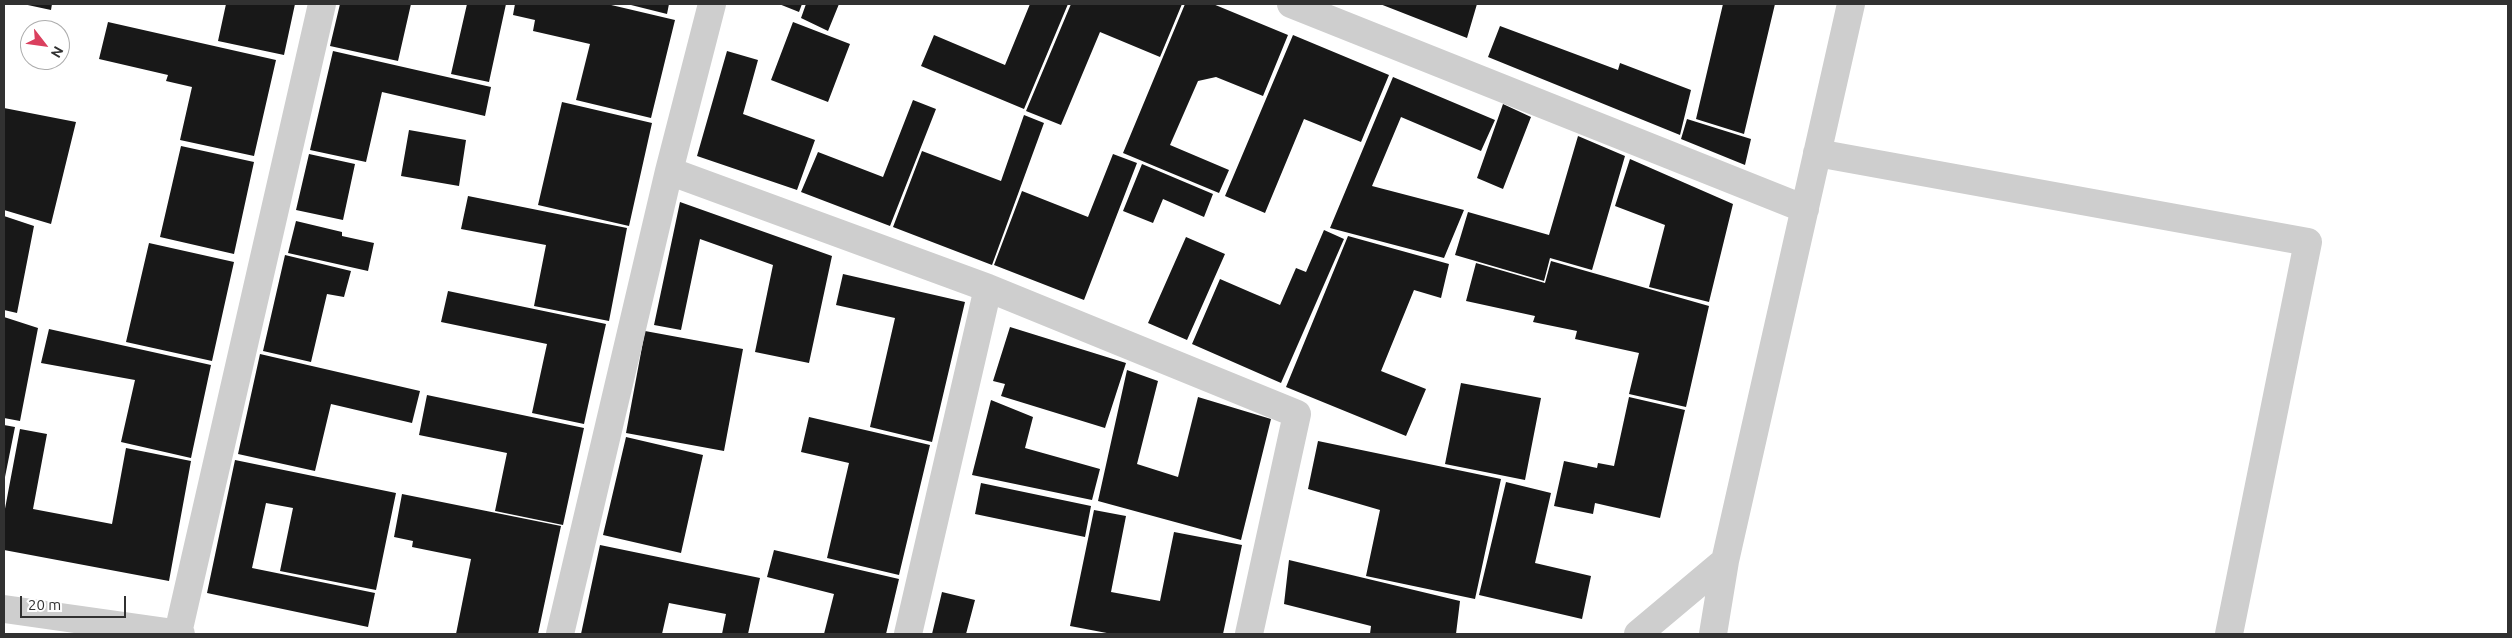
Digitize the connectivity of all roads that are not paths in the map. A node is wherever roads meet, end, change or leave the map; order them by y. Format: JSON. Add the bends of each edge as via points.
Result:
{"nodes":[{"id":1,"x":322,"y":4,"type":"edge"},
{"id":2,"x":712,"y":4,"type":"edge"},
{"id":3,"x":1290,"y":4,"type":"edge"},
{"id":4,"x":1851,"y":4,"type":"edge"},
{"id":5,"x":1817,"y":153,"type":"junction"},
{"id":6,"x":669,"y":171,"type":"junction"},
{"id":7,"x":1805,"y":209,"type":"junction"},
{"id":8,"x":988,"y":288,"type":"junction"},
{"id":9,"x":1726,"y":561,"type":"junction"},
{"id":10,"x":4,"y":609,"type":"edge"},
{"id":11,"x":180,"y":634,"type":"edge"},
{"id":12,"x":560,"y":634,"type":"edge"},
{"id":13,"x":908,"y":634,"type":"edge"},
{"id":14,"x":1249,"y":634,"type":"edge"},
{"id":15,"x":1638,"y":634,"type":"edge"},
{"id":16,"x":1713,"y":634,"type":"edge"},
{"id":17,"x":2229,"y":634,"type":"edge"}],
"edges":[{"from":1,"to":11,"type":"street"},
{"from":2,"to":6,"type":"street"},
{"from":3,"to":7,"type":"street"},
{"from":4,"to":5,"type":"street"},
{"from":5,"to":7,"type":"street"},
{"from":5,"to":17,"type":"street","via":[[2308,242]]},
{"from":6,"to":8,"type":"street"},
{"from":6,"to":12,"type":"street"},
{"from":7,"to":9,"type":"street"},
{"from":8,"to":13,"type":"street"},
{"from":8,"to":14,"type":"street","via":[[1297,414]]},
{"from":9,"to":15,"type":"street"},
{"from":9,"to":16,"type":"street"},
{"from":10,"to":11,"type":"street"}]}
